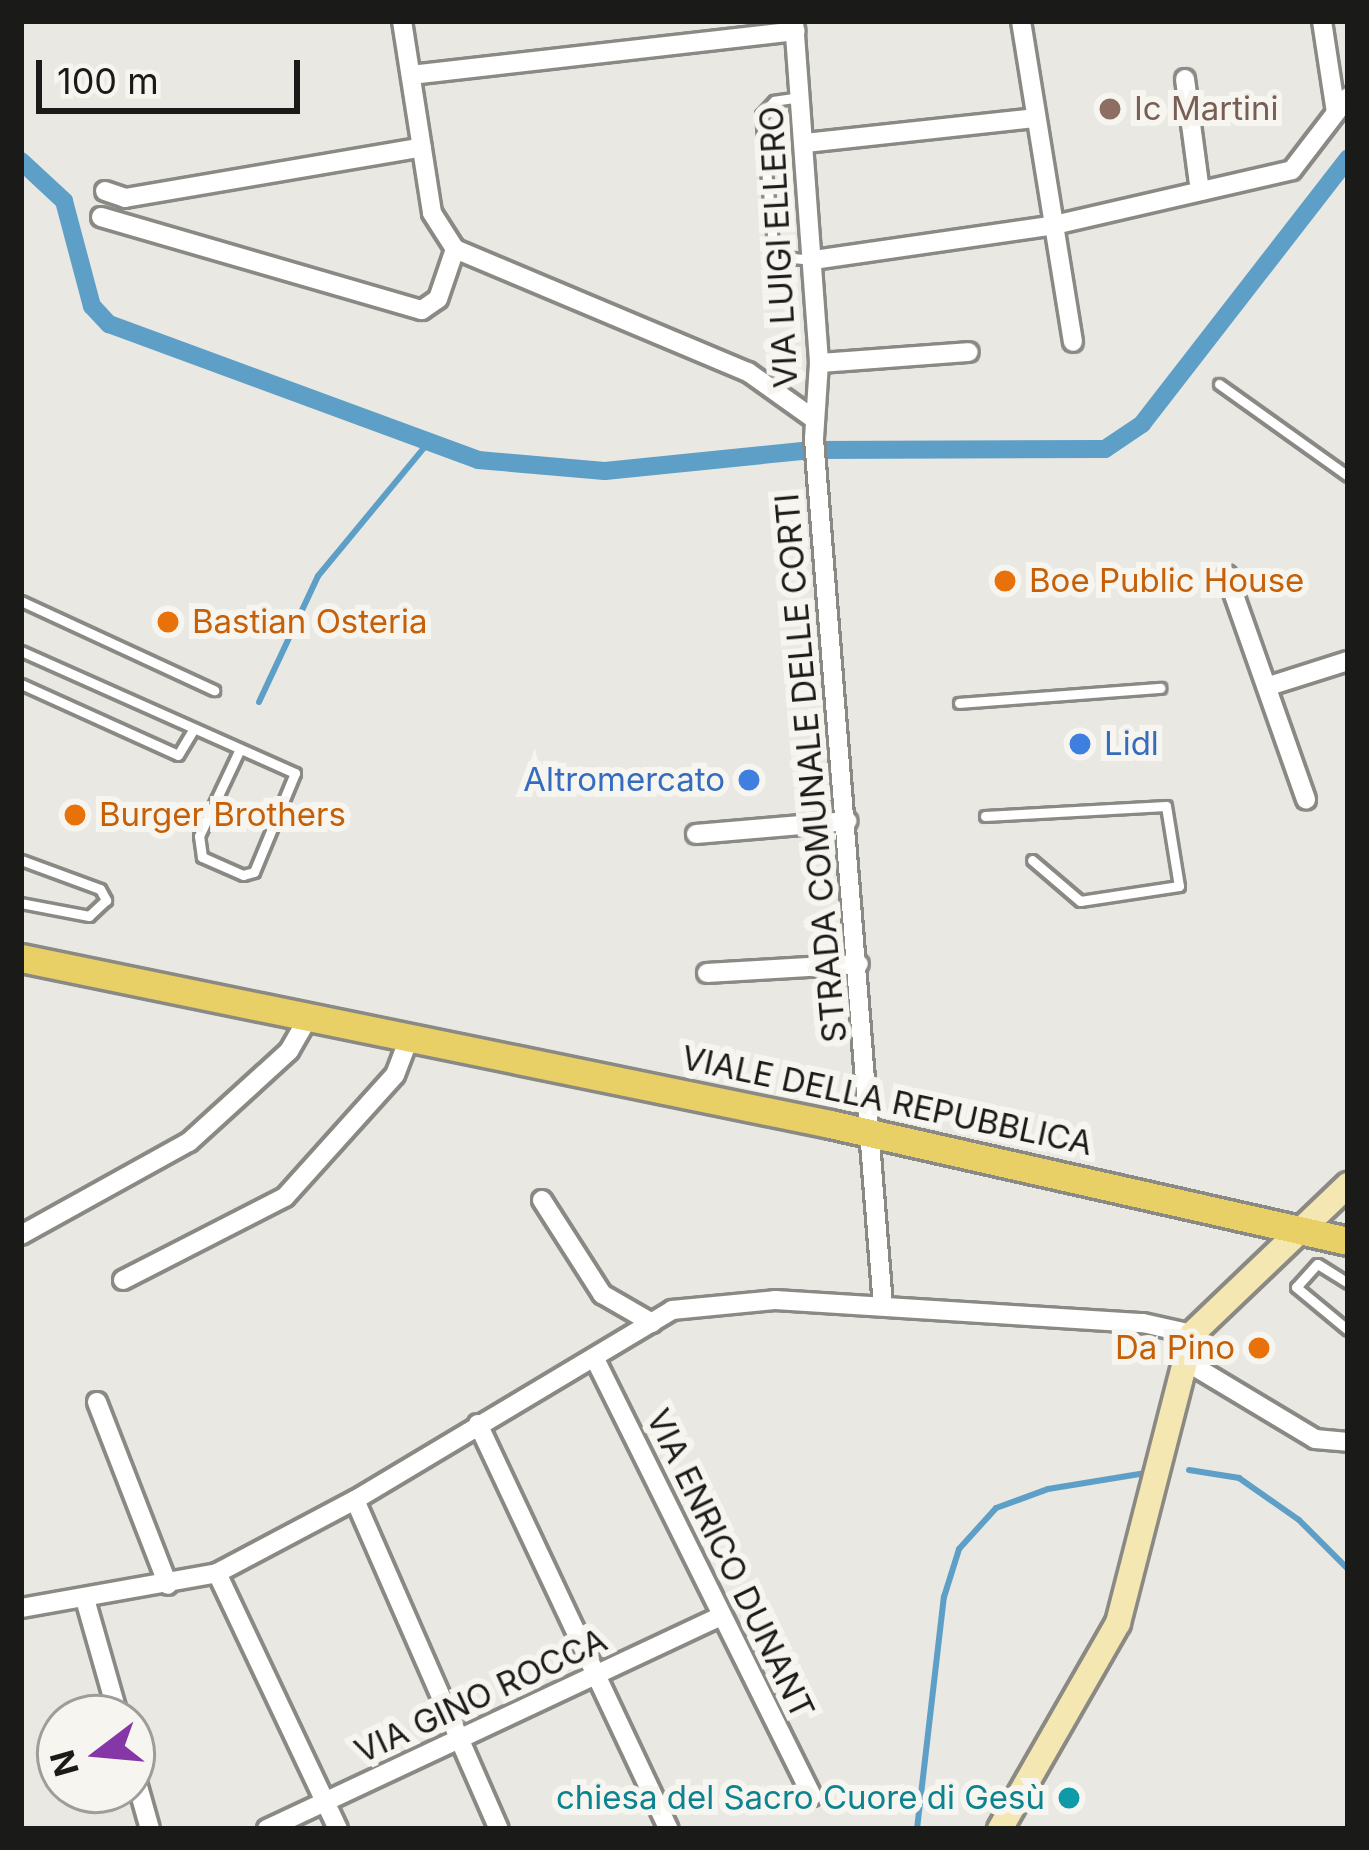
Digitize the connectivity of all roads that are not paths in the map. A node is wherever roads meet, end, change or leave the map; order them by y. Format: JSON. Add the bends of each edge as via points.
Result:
{"nodes":[{"id":1,"x":402,"y":21,"type":"edge"},
{"id":2,"x":1021,"y":21,"type":"edge"},
{"id":3,"x":1322,"y":21,"type":"edge"},
{"id":4,"x":794,"y":26,"type":"edge"},
{"id":5,"x":411,"y":75,"type":"junction"},
{"id":6,"x":1185,"y":79,"type":"dead end"},
{"id":7,"x":801,"y":97,"type":"junction"},
{"id":8,"x":1342,"y":105,"type":"edge"},
{"id":9,"x":1035,"y":118,"type":"junction"},
{"id":10,"x":805,"y":143,"type":"junction"},
{"id":11,"x":422,"y":147,"type":"junction"},
{"id":12,"x":105,"y":191,"type":"dead end"},
{"id":13,"x":1200,"y":191,"type":"junction"},
{"id":14,"x":100,"y":217,"type":"dead end"},
{"id":15,"x":1051,"y":226,"type":"junction"},
{"id":16,"x":455,"y":249,"type":"junction"},
{"id":17,"x":813,"y":260,"type":"junction"},
{"id":18,"x":1073,"y":342,"type":"dead end"},
{"id":19,"x":969,"y":352,"type":"dead end"},
{"id":20,"x":819,"y":363,"type":"junction"},
{"id":21,"x":1219,"y":384,"type":"dead end"},
{"id":22,"x":814,"y":429,"type":"junction"},
{"id":23,"x":816,"y":470,"type":"joint"},
{"id":24,"x":1348,"y":476,"type":"edge"},
{"id":25,"x":1227,"y":575,"type":"dead end"},
{"id":26,"x":21,"y":602,"type":"edge"},
{"id":27,"x":21,"y":651,"type":"edge"},
{"id":28,"x":1348,"y":661,"type":"edge"},
{"id":29,"x":21,"y":684,"type":"edge"},
{"id":30,"x":1269,"y":686,"type":"junction"},
{"id":31,"x":1160,"y":688,"type":"dead end"},
{"id":32,"x":214,"y":690,"type":"dead end"},
{"id":33,"x":959,"y":703,"type":"dead end"},
{"id":34,"x":194,"y":728,"type":"junction"},
{"id":35,"x":240,"y":749,"type":"junction"},
{"id":36,"x":1306,"y":799,"type":"dead end"},
{"id":37,"x":985,"y":816,"type":"dead end"},
{"id":38,"x":847,"y":820,"type":"junction"},
{"id":39,"x":696,"y":834,"type":"dead end"},
{"id":40,"x":21,"y":860,"type":"edge"},
{"id":41,"x":1032,"y":860,"type":"dead end"},
{"id":42,"x":21,"y":903,"type":"edge"},
{"id":43,"x":21,"y":958,"type":"edge"},
{"id":44,"x":859,"y":964,"type":"junction"},
{"id":45,"x":707,"y":974,"type":"dead end"},
{"id":46,"x":308,"y":1018,"type":"junction"},
{"id":47,"x":409,"y":1040,"type":"junction"},
{"id":48,"x":868,"y":1134,"type":"junction"},
{"id":49,"x":1348,"y":1185,"type":"edge"},
{"id":50,"x":542,"y":1200,"type":"dead end"},
{"id":51,"x":1310,"y":1228,"type":"junction"},
{"id":52,"x":21,"y":1235,"type":"edge"},
{"id":53,"x":1348,"y":1240,"type":"edge"},
{"id":54,"x":123,"y":1280,"type":"dead end"},
{"id":55,"x":1348,"y":1283,"type":"edge"},
{"id":56,"x":883,"y":1306,"type":"junction"},
{"id":57,"x":652,"y":1323,"type":"junction"},
{"id":58,"x":1348,"y":1330,"type":"edge"},
{"id":59,"x":1187,"y":1346,"type":"junction"},
{"id":60,"x":595,"y":1359,"type":"junction"},
{"id":61,"x":97,"y":1402,"type":"dead end"},
{"id":62,"x":478,"y":1424,"type":"junction"},
{"id":63,"x":1348,"y":1442,"type":"edge"},
{"id":64,"x":355,"y":1501,"type":"junction"},
{"id":65,"x":217,"y":1573,"type":"junction"},
{"id":66,"x":168,"y":1585,"type":"junction"},
{"id":67,"x":85,"y":1599,"type":"junction"},
{"id":68,"x":21,"y":1608,"type":"edge"},
{"id":69,"x":721,"y":1616,"type":"junction"},
{"id":70,"x":597,"y":1676,"type":"junction"},
{"id":71,"x":111,"y":1694,"type":"edge"},
{"id":72,"x":460,"y":1739,"type":"junction"},
{"id":73,"x":812,"y":1796,"type":"dead end"},
{"id":74,"x":326,"y":1802,"type":"junction"},
{"id":75,"x":267,"y":1829,"type":"edge"},
{"id":76,"x":338,"y":1829,"type":"edge"},
{"id":77,"x":499,"y":1829,"type":"edge"},
{"id":78,"x":669,"y":1829,"type":"edge"},
{"id":79,"x":1000,"y":1829,"type":"edge"}],
"edges":[{"from":1,"to":5,"type":"street"},
{"from":2,"to":9,"type":"street"},
{"from":3,"to":8,"type":"street"},
{"from":4,"to":5,"type":"street"},
{"from":4,"to":7,"type":"street","name":"VIA LUIGI ELLERO"},
{"from":5,"to":11,"type":"street"},
{"from":6,"to":13,"type":"street"},
{"from":7,"to":10,"type":"street","name":"VIA LUIGI ELLERO"},
{"from":7,"to":17,"type":"lane","via":[[774,101],[761,115],[773,256]]},
{"from":8,"to":13,"type":"street","via":[[1292,170]]},
{"from":9,"to":10,"type":"street"},
{"from":9,"to":15,"type":"street"},
{"from":10,"to":17,"type":"street","name":"VIA LUIGI ELLERO"},
{"from":11,"to":12,"type":"street","via":[[125,198]]},
{"from":11,"to":16,"type":"street","via":[[432,213]]},
{"from":13,"to":15,"type":"street"},
{"from":14,"to":16,"type":"street","via":[[422,310],[438,299]]},
{"from":15,"to":17,"type":"street"},
{"from":15,"to":18,"type":"street"},
{"from":16,"to":22,"type":"street","via":[[748,372]]},
{"from":17,"to":20,"type":"street","name":"VIA LUIGI ELLERO"},
{"from":19,"to":20,"type":"street"},
{"from":20,"to":22,"type":"street","name":"VIA LUIGI ELLERO"},
{"from":21,"to":24,"type":"lane"},
{"from":22,"to":23,"type":"street","name":"VIA LUIGI ELLERO"},
{"from":23,"to":38,"type":"street","name":"STRADA COMUNALE DELLE CORTI"},
{"from":25,"to":30,"type":"street"},
{"from":26,"to":32,"type":"lane"},
{"from":27,"to":34,"type":"lane"},
{"from":28,"to":30,"type":"street"},
{"from":29,"to":34,"type":"lane","via":[[178,755]]},
{"from":30,"to":36,"type":"street"},
{"from":31,"to":33,"type":"lane"},
{"from":34,"to":35,"type":"lane"},
{"from":35,"to":35,"type":"lane","via":[[295,773],[254,872],[243,875],[202,856],[199,836]]},
{"from":37,"to":41,"type":"lane","via":[[1166,806],[1179,886],[1080,901]]},
{"from":38,"to":39,"type":"street"},
{"from":38,"to":44,"type":"street","name":"STRADA COMUNALE DELLE CORTI"},
{"from":40,"to":42,"type":"lane","via":[[100,889],[106,900],[88,916]]},
{"from":43,"to":46,"type":"main road","name":"VIALE DELLA REPUBBLICA"},
{"from":44,"to":45,"type":"street"},
{"from":44,"to":48,"type":"street","name":"STRADA COMUNALE DELLE CORTI"},
{"from":46,"to":47,"type":"main road","name":"VIALE DELLA REPUBBLICA"},
{"from":46,"to":52,"type":"street","via":[[289,1052],[189,1142]]},
{"from":47,"to":48,"type":"main road","name":"VIALE DELLA REPUBBLICA"},
{"from":47,"to":54,"type":"street","via":[[395,1075],[285,1197]]},
{"from":48,"to":51,"type":"main road","name":"VIALE DELLA REPUBBLICA"},
{"from":48,"to":56,"type":"street","name":"STRADA COMUNALE DELLE CORTI"},
{"from":49,"to":51,"type":"main road"},
{"from":50,"to":57,"type":"street","via":[[602,1294]]},
{"from":51,"to":53,"type":"main road","name":"VIALE DELLA REPUBBLICA"},
{"from":51,"to":59,"type":"main road"},
{"from":55,"to":58,"type":"lane","via":[[1317,1264],[1296,1286]]},
{"from":56,"to":57,"type":"street","via":[[738,1300],[672,1310]]},
{"from":56,"to":59,"type":"street","via":[[1143,1323]]},
{"from":57,"to":60,"type":"street"},
{"from":59,"to":63,"type":"street","via":[[1315,1438]]},
{"from":59,"to":79,"type":"main road","via":[[1118,1623]]},
{"from":60,"to":62,"type":"street"},
{"from":60,"to":69,"type":"street","name":"VIA ENRICO DUNANT"},
{"from":61,"to":66,"type":"street"},
{"from":62,"to":64,"type":"street"},
{"from":62,"to":70,"type":"street"},
{"from":64,"to":65,"type":"street"},
{"from":64,"to":72,"type":"street"},
{"from":65,"to":66,"type":"street"},
{"from":65,"to":74,"type":"street"},
{"from":66,"to":67,"type":"street"},
{"from":67,"to":68,"type":"street"},
{"from":67,"to":71,"type":"street"},
{"from":69,"to":70,"type":"street","name":"VIA GINO ROCCA"},
{"from":69,"to":73,"type":"street","name":"VIA ENRICO DUNANT"},
{"from":70,"to":72,"type":"street","name":"VIA GINO ROCCA"},
{"from":70,"to":78,"type":"street"},
{"from":72,"to":74,"type":"street","name":"VIA GINO ROCCA"},
{"from":72,"to":77,"type":"street"},
{"from":74,"to":75,"type":"street","name":"VIA GINO ROCCA"},
{"from":74,"to":76,"type":"street"}]}
